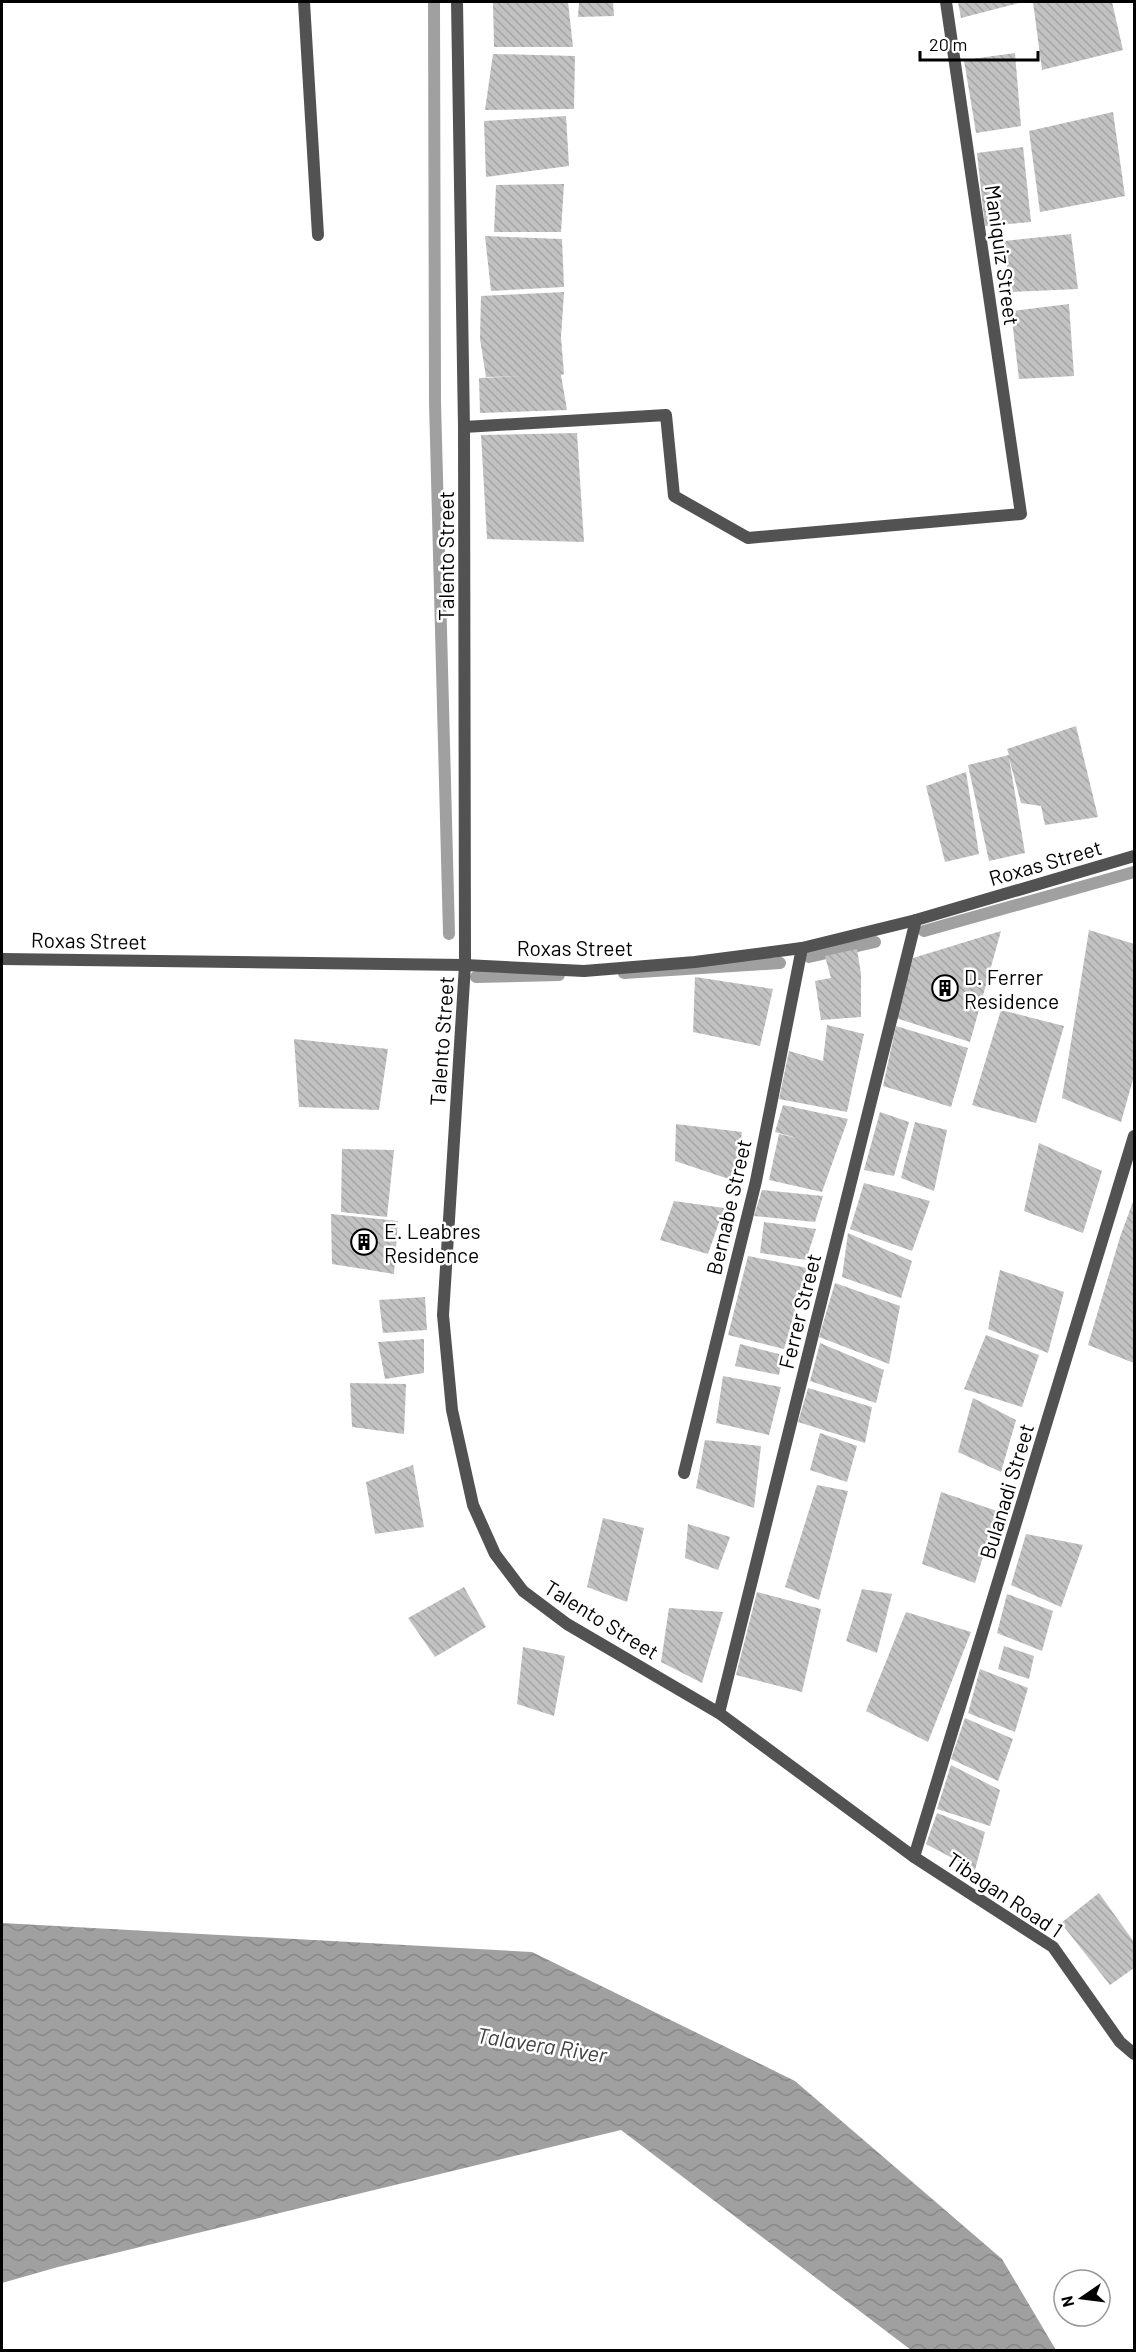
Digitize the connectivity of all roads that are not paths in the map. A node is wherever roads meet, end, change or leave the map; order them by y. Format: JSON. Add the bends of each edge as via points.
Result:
{"nodes":[{"id":1,"x":303,"y":2,"type":"edge"},
{"id":2,"x":457,"y":2,"type":"edge"},
{"id":3,"x":946,"y":2,"type":"edge"},
{"id":4,"x":318,"y":235,"type":"dead end"},
{"id":5,"x":465,"y":427,"type":"junction"},
{"id":6,"x":1134,"y":856,"type":"edge"},
{"id":7,"x":916,"y":920,"type":"junction"},
{"id":8,"x":802,"y":948,"type":"junction"},
{"id":9,"x":2,"y":959,"type":"edge"},
{"id":10,"x":465,"y":965,"type":"junction"},
{"id":11,"x":1134,"y":1136,"type":"edge"},
{"id":12,"x":684,"y":1473,"type":"dead end"},
{"id":13,"x":719,"y":1713,"type":"junction"},
{"id":14,"x":914,"y":1857,"type":"junction"},
{"id":15,"x":1134,"y":2054,"type":"edge"}],
"edges":[{"from":1,"to":4,"type":"street"},
{"from":2,"to":5,"type":"street","name":"Talento Street"},
{"from":3,"to":5,"type":"street","name":"Maniquiz Street","via":[[1021,514],[747,538],[674,496],[666,414]]},
{"from":5,"to":10,"type":"street","name":"Talento Street"},
{"from":6,"to":7,"type":"street","name":"Roxas Street"},
{"from":7,"to":8,"type":"street","name":"Roxas Street"},
{"from":7,"to":13,"type":"street","name":"Ferrer Street"},
{"from":8,"to":10,"type":"street","name":"Roxas Street","via":[[584,971]]},
{"from":8,"to":12,"type":"street","name":"Bernabe Street","via":[[756,1182]]},
{"from":9,"to":10,"type":"street","name":"Roxas Street"},
{"from":10,"to":13,"type":"street","name":"Talento Street","via":[[442,1315],[452,1410],[473,1505],[495,1554],[523,1592],[567,1624]]},
{"from":11,"to":14,"type":"street","name":"Bulanadi Street"},
{"from":13,"to":14,"type":"street","name":"Talento Street"},
{"from":14,"to":15,"type":"street","name":"Tibagan Road 1","via":[[1053,1947],[1120,2042]]}]}
